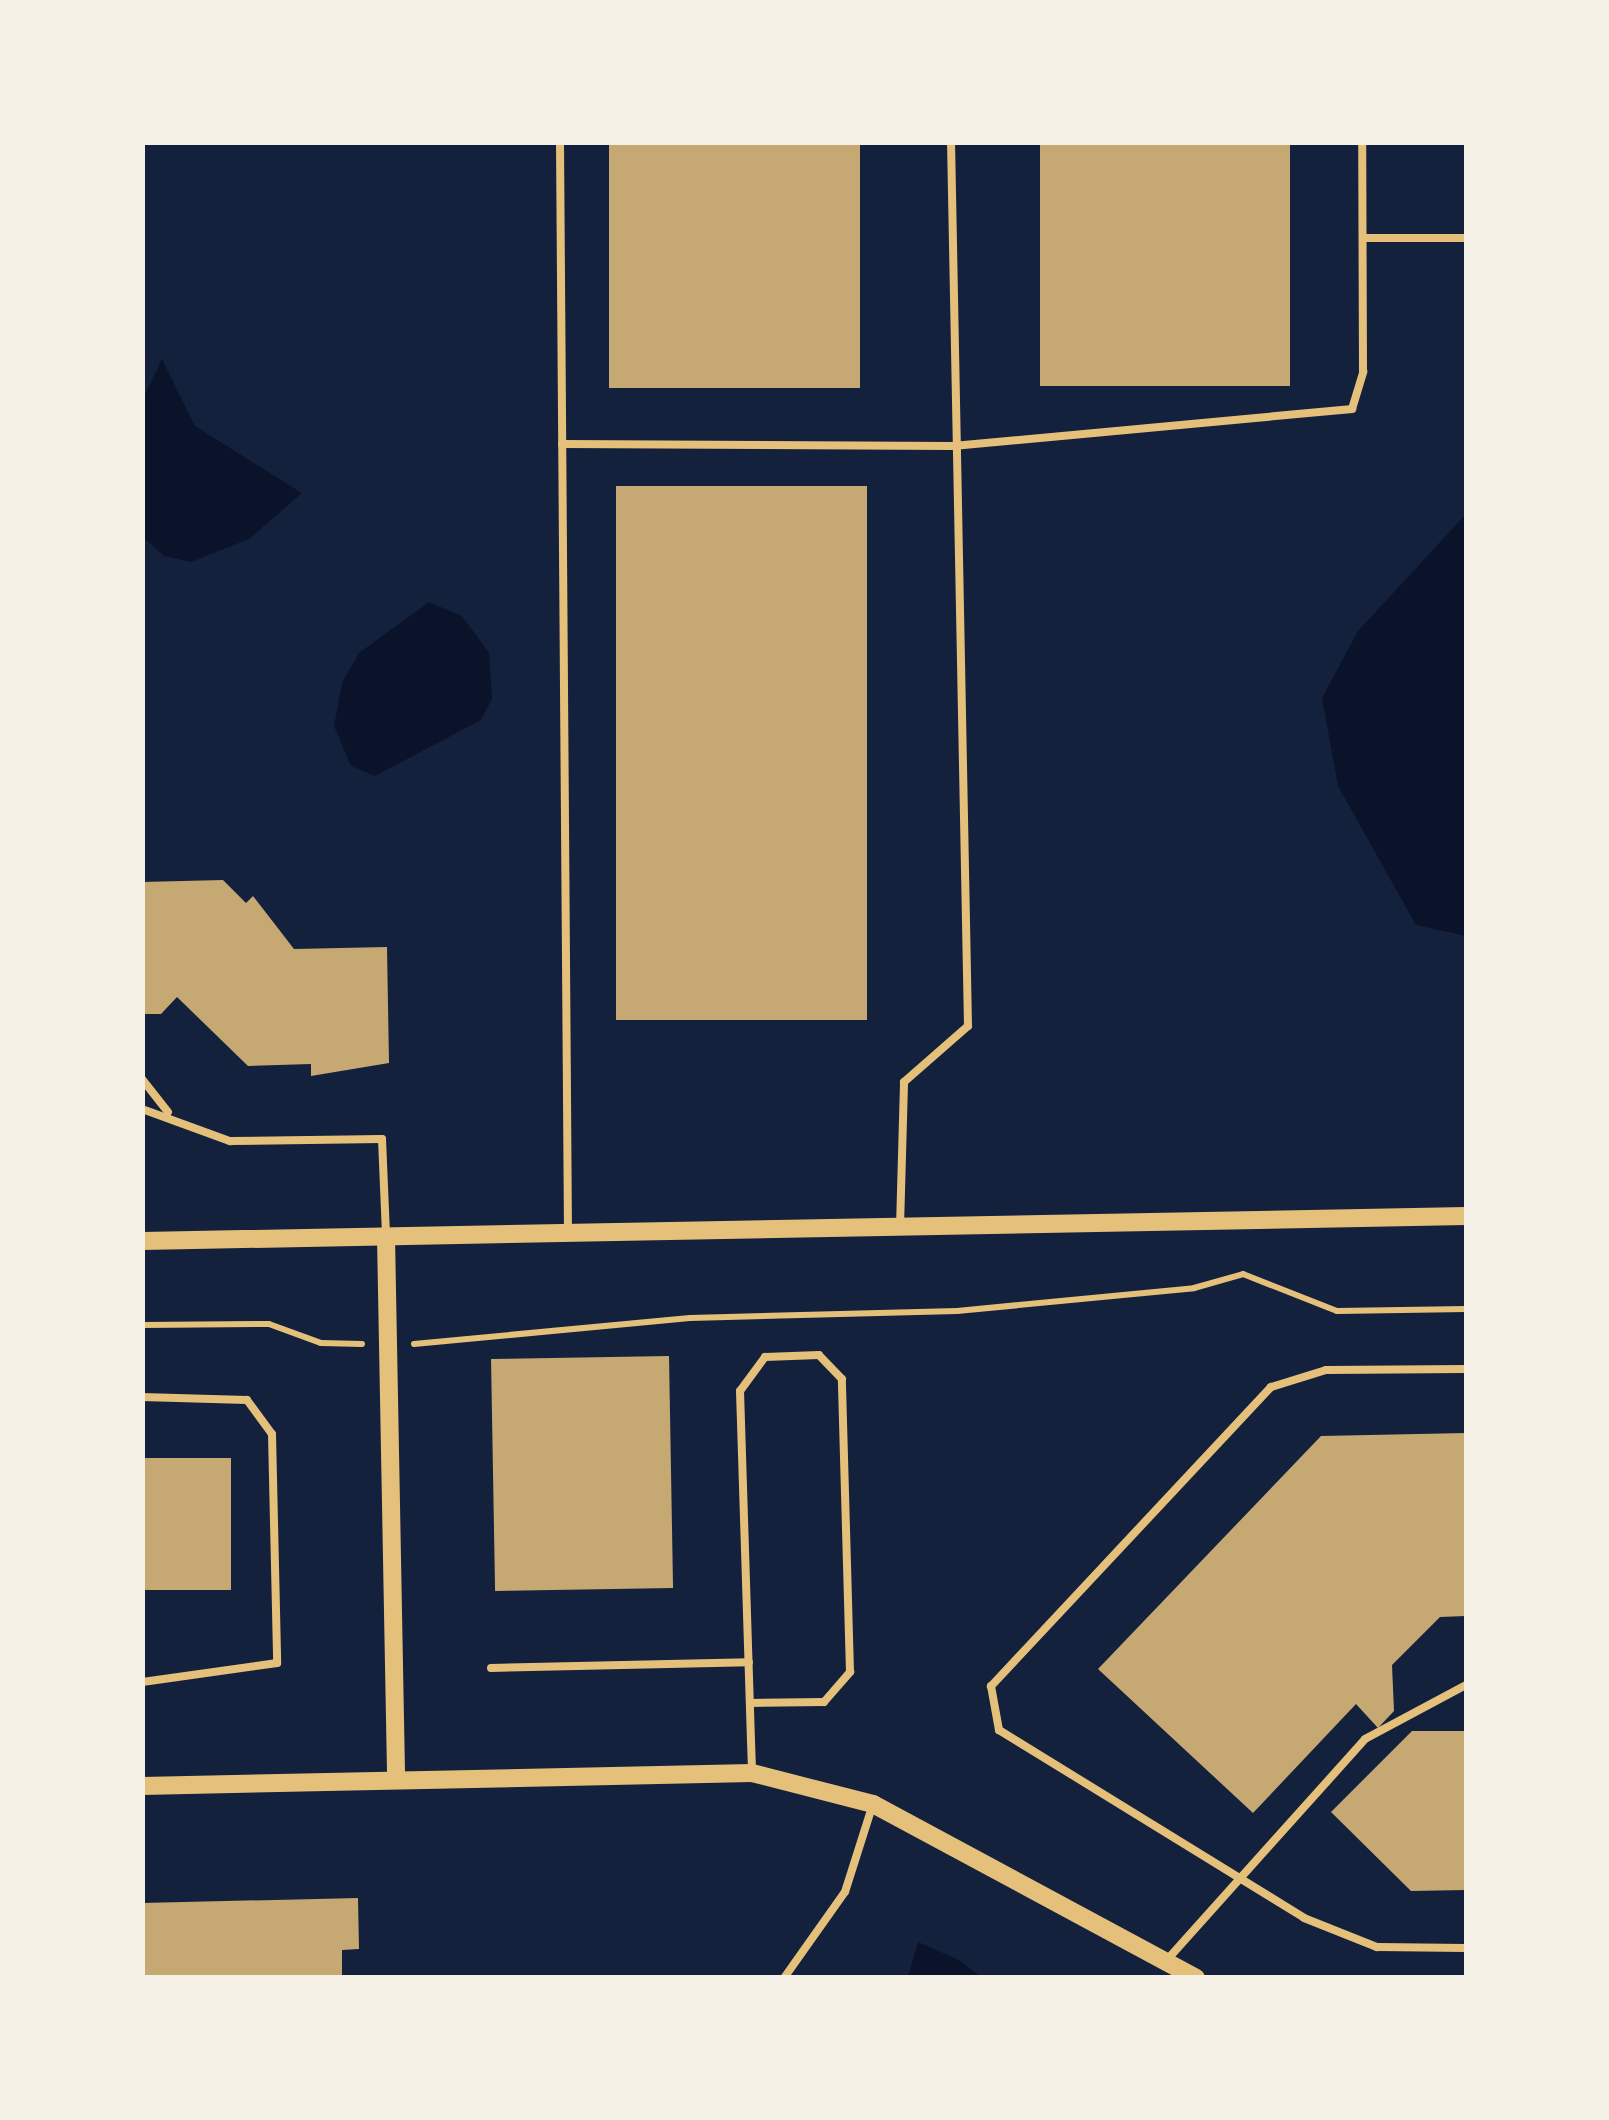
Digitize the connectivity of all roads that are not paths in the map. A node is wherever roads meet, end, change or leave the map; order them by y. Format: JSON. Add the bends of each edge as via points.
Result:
{"nodes":[{"id":1,"x":560,"y":142,"type":"edge"},
{"id":2,"x":951,"y":142,"type":"edge"},
{"id":3,"x":1362,"y":142,"type":"edge"},
{"id":4,"x":1362,"y":238,"type":"junction"},
{"id":5,"x":1466,"y":238,"type":"edge"},
{"id":6,"x":562,"y":444,"type":"junction"},
{"id":7,"x":953,"y":446,"type":"junction"},
{"id":8,"x":142,"y":1078,"type":"edge"},
{"id":9,"x":142,"y":1109,"type":"edge"},
{"id":10,"x":168,"y":1112,"type":"junction"},
{"id":11,"x":1466,"y":1216,"type":"edge"},
{"id":12,"x":900,"y":1227,"type":"junction"},
{"id":13,"x":568,"y":1233,"type":"junction"},
{"id":14,"x":386,"y":1237,"type":"junction"},
{"id":15,"x":142,"y":1241,"type":"edge"},
{"id":16,"x":1466,"y":1368,"type":"edge"},
{"id":17,"x":142,"y":1396,"type":"edge"},
{"id":18,"x":749,"y":1662,"type":"junction"},
{"id":19,"x":490,"y":1668,"type":"dead end"},
{"id":20,"x":142,"y":1682,"type":"edge"},
{"id":21,"x":1466,"y":1686,"type":"edge"},
{"id":22,"x":750,"y":1703,"type":"junction"},
{"id":23,"x":752,"y":1773,"type":"junction"},
{"id":24,"x":396,"y":1774,"type":"junction"},
{"id":25,"x":142,"y":1786,"type":"edge"},
{"id":26,"x":873,"y":1804,"type":"junction"},
{"id":27,"x":1237,"y":1878,"type":"junction"},
{"id":28,"x":1466,"y":1948,"type":"edge"},
{"id":29,"x":1166,"y":1961,"type":"junction"},
{"id":30,"x":784,"y":1978,"type":"edge"},
{"id":31,"x":1196,"y":1978,"type":"edge"}],
"edges":[{"from":1,"to":6,"type":"lane"},
{"from":2,"to":7,"type":"lane"},
{"from":3,"to":4,"type":"lane"},
{"from":4,"to":5,"type":"lane"},
{"from":4,"to":7,"type":"lane","via":[[1363,372],[1352,409]]},
{"from":6,"to":7,"type":"lane"},
{"from":6,"to":13,"type":"lane"},
{"from":7,"to":12,"type":"lane","via":[[968,1026],[904,1082]]},
{"from":8,"to":10,"type":"lane"},
{"from":9,"to":10,"type":"lane"},
{"from":10,"to":14,"type":"lane","via":[[230,1141],[382,1139]]},
{"from":11,"to":12,"type":"street"},
{"from":12,"to":13,"type":"street"},
{"from":13,"to":14,"type":"street"},
{"from":14,"to":15,"type":"street"},
{"from":14,"to":24,"type":"street"},
{"from":16,"to":27,"type":"lane","via":[[1326,1370],[1271,1388],[991,1686],[998,1730]]},
{"from":17,"to":20,"type":"lane","via":[[247,1400],[272,1434],[277,1663]]},
{"from":18,"to":19,"type":"lane"},
{"from":18,"to":22,"type":"lane"},
{"from":18,"to":22,"type":"lane","via":[[742,1380],[765,1357],[819,1355],[842,1379],[850,1672],[824,1702]]},
{"from":21,"to":27,"type":"lane","via":[[1365,1739]]},
{"from":22,"to":23,"type":"lane"},
{"from":23,"to":24,"type":"street"},
{"from":23,"to":26,"type":"street"},
{"from":24,"to":25,"type":"street"},
{"from":26,"to":29,"type":"street"},
{"from":26,"to":30,"type":"lane","via":[[846,1892]]},
{"from":27,"to":28,"type":"lane","via":[[1377,1947]]},
{"from":27,"to":29,"type":"lane"},
{"from":29,"to":31,"type":"street"}]}
